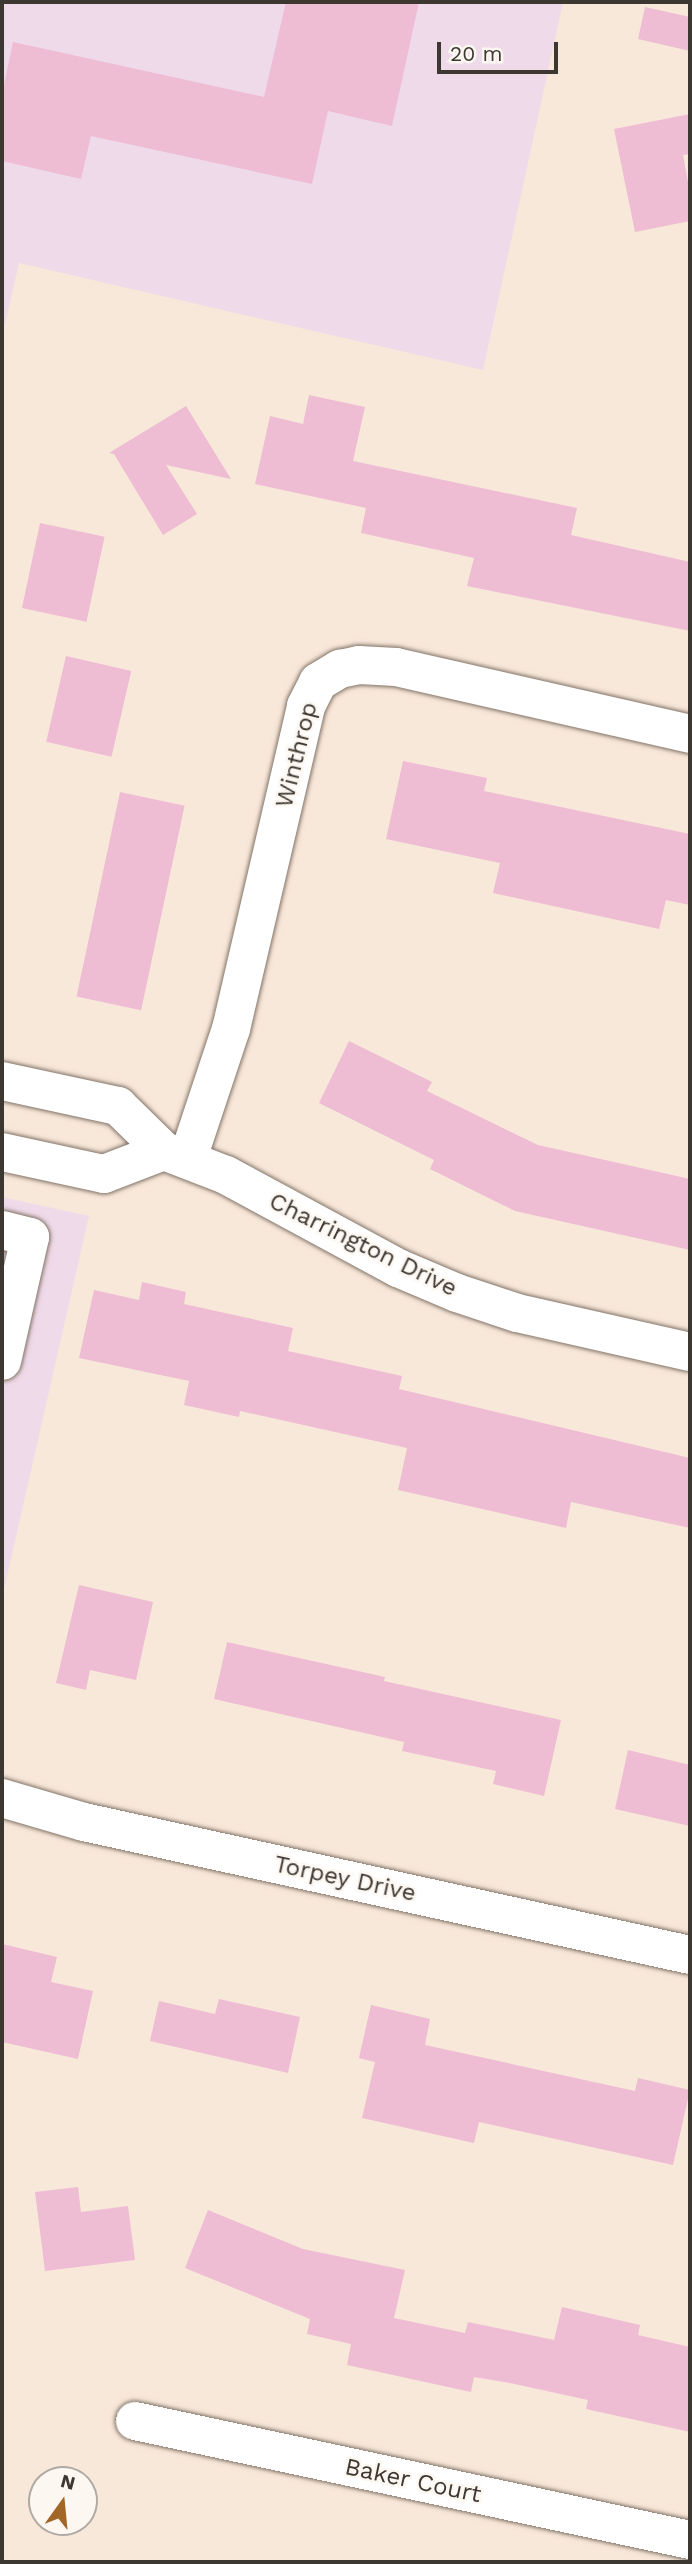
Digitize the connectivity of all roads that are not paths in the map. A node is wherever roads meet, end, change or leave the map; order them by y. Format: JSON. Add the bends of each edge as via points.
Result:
{"nodes":[{"id":1,"x":690,"y":734,"type":"edge"},
{"id":2,"x":2,"y":1081,"type":"edge"},
{"id":3,"x":2,"y":1152,"type":"edge"},
{"id":4,"x":176,"y":1155,"type":"junction"},
{"id":5,"x":16,"y":1233,"type":"edge"},
{"id":6,"x":690,"y":1352,"type":"edge"},
{"id":7,"x":2,"y":1361,"type":"edge"},
{"id":8,"x":2,"y":1798,"type":"edge"},
{"id":9,"x":690,"y":1955,"type":"edge"},
{"id":10,"x":135,"y":2421,"type":"dead end"},
{"id":11,"x":690,"y":2540,"type":"edge"}],
"edges":[{"from":1,"to":4,"type":"street","name":"Winthrop","via":[[396,667],[359,665],[340,669],[318,682],[306,706],[231,1029]]},
{"from":2,"to":4,"type":"street","name":"Charrington Drive","via":[[118,1106]]},
{"from":3,"to":4,"type":"street","via":[[104,1174]]},
{"from":4,"to":6,"type":"street","name":"Charrington Drive","via":[[398,1268],[457,1293],[517,1313]]},
{"from":5,"to":7,"type":"street"},
{"from":8,"to":9,"type":"street","name":"Torpey Drive","via":[[84,1822]]},
{"from":10,"to":11,"type":"street","name":"Baker Court"}]}
